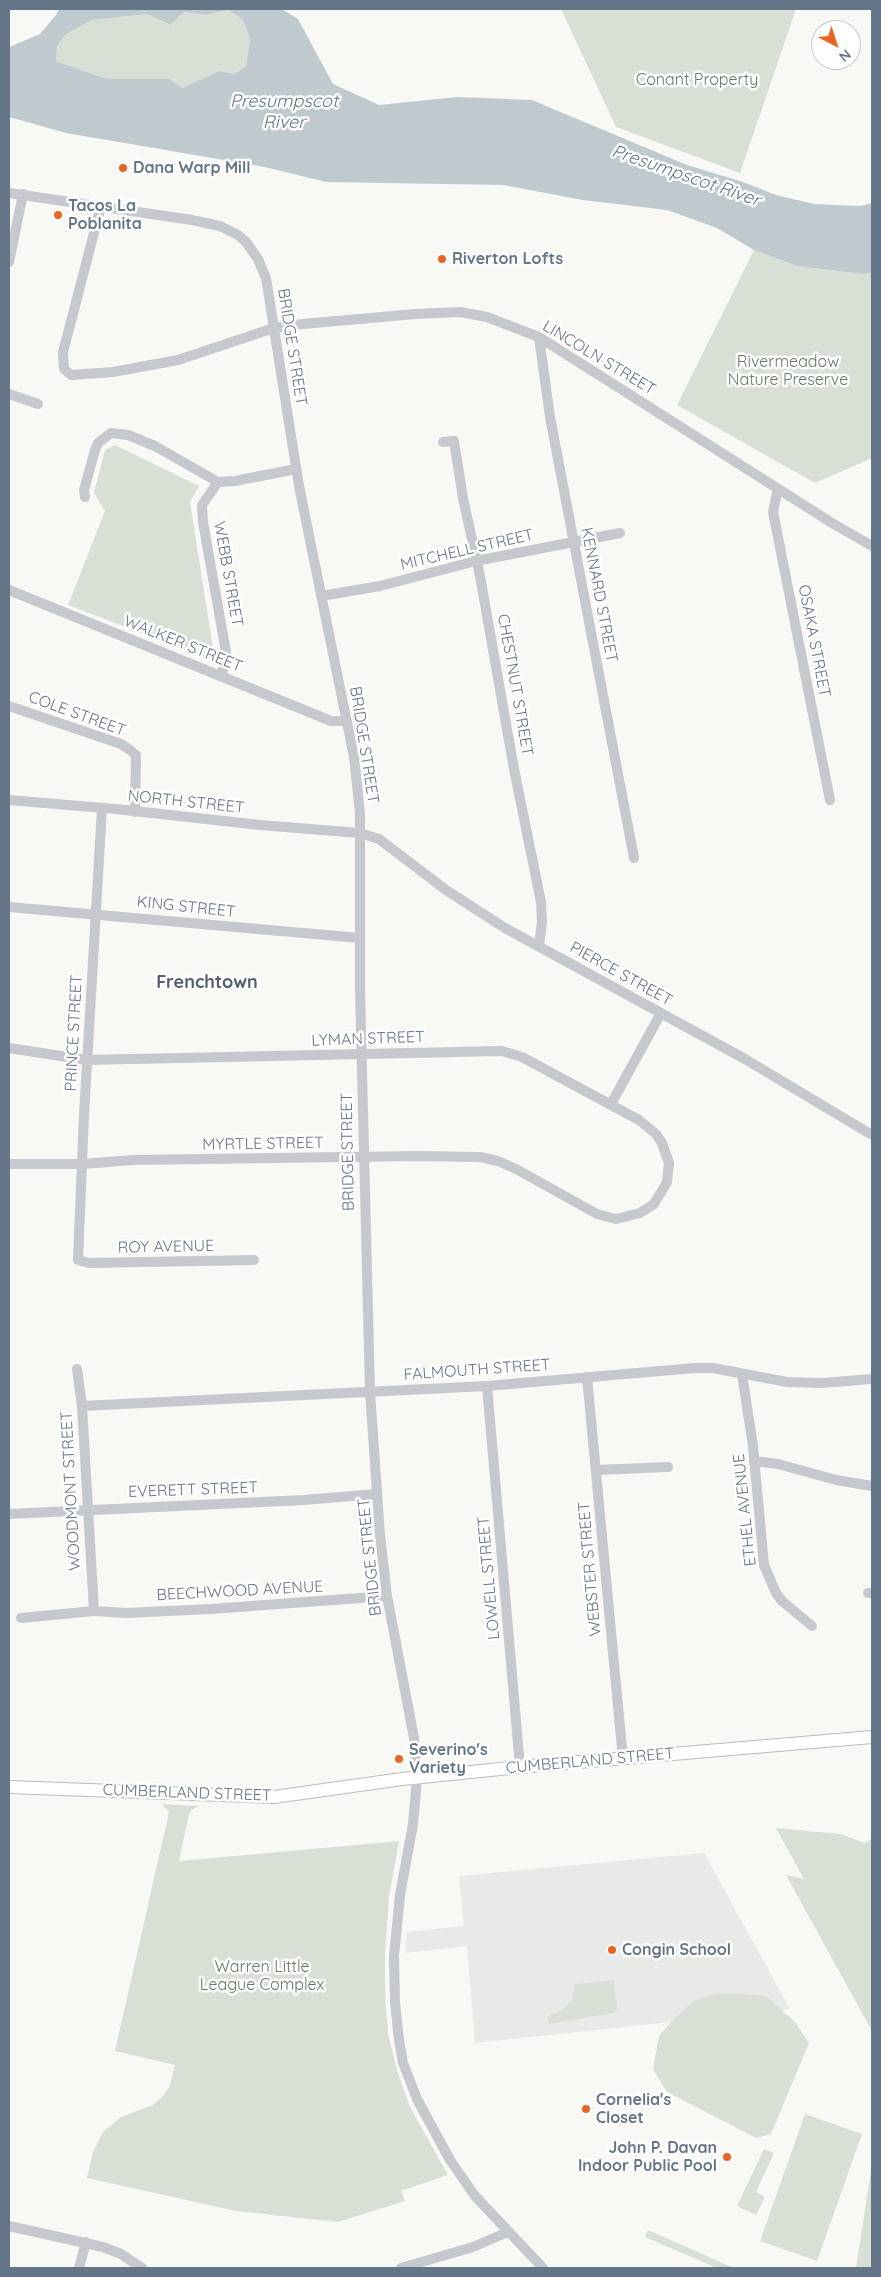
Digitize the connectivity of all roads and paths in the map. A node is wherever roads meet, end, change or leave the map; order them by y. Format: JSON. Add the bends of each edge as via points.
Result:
{"nodes":[{"id":1,"x":9,"y":192,"type":"edge"},
{"id":2,"x":23,"y":194,"type":"junction"},
{"id":3,"x":101,"y":206,"type":"junction"},
{"id":4,"x":9,"y":262,"type":"edge"},
{"id":5,"x":274,"y":328,"type":"junction"},
{"id":6,"x":538,"y":336,"type":"junction"},
{"id":7,"x":9,"y":394,"type":"edge"},
{"id":8,"x":38,"y":404,"type":"dead end"},
{"id":9,"x":443,"y":442,"type":"dead end"},
{"id":10,"x":296,"y":469,"type":"junction"},
{"id":11,"x":218,"y":482,"type":"junction"},
{"id":12,"x":778,"y":488,"type":"junction"},
{"id":13,"x":85,"y":497,"type":"dead end"},
{"id":14,"x":620,"y":534,"type":"dead end"},
{"id":15,"x":574,"y":542,"type":"junction"},
{"id":16,"x":872,"y":546,"type":"edge"},
{"id":17,"x":476,"y":561,"type":"junction"},
{"id":18,"x":9,"y":590,"type":"edge"},
{"id":19,"x":321,"y":596,"type":"junction"},
{"id":20,"x":222,"y":675,"type":"junction"},
{"id":21,"x":9,"y":706,"type":"edge"},
{"id":22,"x":347,"y":721,"type":"junction"},
{"id":23,"x":9,"y":800,"type":"edge"},
{"id":24,"x":830,"y":800,"type":"dead end"},
{"id":25,"x":102,"y":808,"type":"junction"},
{"id":26,"x":135,"y":812,"type":"junction"},
{"id":27,"x":360,"y":833,"type":"junction"},
{"id":28,"x":634,"y":858,"type":"dead end"},
{"id":29,"x":9,"y":907,"type":"edge"},
{"id":30,"x":96,"y":915,"type":"junction"},
{"id":31,"x":360,"y":938,"type":"junction"},
{"id":32,"x":539,"y":946,"type":"junction"},
{"id":33,"x":661,"y":1013,"type":"junction"},
{"id":34,"x":9,"y":1048,"type":"edge"},
{"id":35,"x":362,"y":1055,"type":"junction"},
{"id":36,"x":87,"y":1060,"type":"junction"},
{"id":37,"x":611,"y":1104,"type":"junction"},
{"id":38,"x":872,"y":1136,"type":"edge"},
{"id":39,"x":363,"y":1157,"type":"junction"},
{"id":40,"x":9,"y":1164,"type":"edge"},
{"id":41,"x":82,"y":1164,"type":"junction"},
{"id":42,"x":667,"y":1182,"type":"joint"},
{"id":43,"x":78,"y":1260,"type":"joint"},
{"id":44,"x":254,"y":1260,"type":"dead end"},
{"id":45,"x":77,"y":1369,"type":"dead end"},
{"id":46,"x":742,"y":1374,"type":"junction"},
{"id":47,"x":587,"y":1377,"type":"junction"},
{"id":48,"x":872,"y":1379,"type":"edge"},
{"id":49,"x":487,"y":1386,"type":"junction"},
{"id":50,"x":370,"y":1392,"type":"junction"},
{"id":51,"x":82,"y":1406,"type":"junction"},
{"id":52,"x":754,"y":1461,"type":"junction"},
{"id":53,"x":668,"y":1467,"type":"dead end"},
{"id":54,"x":597,"y":1470,"type":"junction"},
{"id":55,"x":872,"y":1486,"type":"edge"},
{"id":56,"x":378,"y":1494,"type":"junction"},
{"id":57,"x":88,"y":1510,"type":"junction"},
{"id":58,"x":9,"y":1514,"type":"edge"},
{"id":59,"x":387,"y":1596,"type":"junction"},
{"id":60,"x":94,"y":1611,"type":"junction"},
{"id":61,"x":21,"y":1618,"type":"dead end"},
{"id":62,"x":812,"y":1626,"type":"dead end"},
{"id":63,"x":872,"y":1737,"type":"edge"},
{"id":64,"x":623,"y":1759,"type":"junction"},
{"id":65,"x":520,"y":1767,"type":"junction"},
{"id":66,"x":417,"y":1778,"type":"junction"},
{"id":67,"x":9,"y":1787,"type":"edge"},
{"id":68,"x":9,"y":2226,"type":"edge"},
{"id":69,"x":508,"y":2232,"type":"junction"},
{"id":70,"x":86,"y":2242,"type":"junction"},
{"id":71,"x":78,"y":2268,"type":"edge"},
{"id":72,"x":142,"y":2268,"type":"edge"},
{"id":73,"x":401,"y":2268,"type":"edge"},
{"id":74,"x":544,"y":2268,"type":"edge"}],
"edges":[{"from":1,"to":2,"type":"street","name":"BRIDGE STREET"},
{"from":2,"to":3,"type":"street","name":"BRIDGE STREET"},
{"from":2,"to":4,"type":"street"},
{"from":3,"to":5,"type":"street","name":"BRIDGE STREET","via":[[202,222],[238,235],[253,250],[263,272]]},
{"from":3,"to":5,"type":"street","name":"LINCOLN STREET","via":[[64,352],[64,369],[71,375],[113,372],[178,360]]},
{"from":5,"to":6,"type":"street","name":"LINCOLN STREET","via":[[450,312],[487,318]]},
{"from":5,"to":10,"type":"street","name":"BRIDGE STREET"},
{"from":6,"to":12,"type":"street","name":"LINCOLN STREET"},
{"from":6,"to":15,"type":"street","name":"KENNARD STREET"},
{"from":7,"to":8,"type":"street"},
{"from":9,"to":17,"type":"street","name":"CHESTNUT STREET","via":[[454,441]]},
{"from":10,"to":11,"type":"street"},
{"from":10,"to":19,"type":"street","name":"BRIDGE STREET"},
{"from":11,"to":13,"type":"street","via":[[154,446],[128,435],[111,433],[98,443],[95,450]]},
{"from":11,"to":20,"type":"street","name":"WEBB STREET","via":[[202,505],[205,541],[226,652]]},
{"from":12,"to":16,"type":"street","name":"LINCOLN STREET"},
{"from":12,"to":24,"type":"street","name":"OSAKA STREET","via":[[773,512]]},
{"from":14,"to":15,"type":"street","name":"MITCHELL STREET"},
{"from":15,"to":17,"type":"street","name":"MITCHELL STREET"},
{"from":15,"to":28,"type":"street","name":"KENNARD STREET"},
{"from":17,"to":19,"type":"street","name":"MITCHELL STREET","via":[[380,586]]},
{"from":17,"to":32,"type":"street","name":"CHESTNUT STREET","via":[[540,902]]},
{"from":18,"to":20,"type":"street","name":"WALKER STREET"},
{"from":19,"to":22,"type":"street","name":"BRIDGE STREET"},
{"from":20,"to":22,"type":"street","name":"WALKER STREET","via":[[331,720]]},
{"from":21,"to":26,"type":"street","name":"COLE STREET","via":[[103,738],[136,755]]},
{"from":22,"to":27,"type":"street","name":"BRIDGE STREET","via":[[354,757]]},
{"from":23,"to":25,"type":"street","name":"NORTH STREET"},
{"from":25,"to":26,"type":"street","name":"NORTH STREET"},
{"from":25,"to":30,"type":"street","name":"PRINCE STREET"},
{"from":26,"to":27,"type":"street","name":"NORTH STREET"},
{"from":27,"to":31,"type":"street","name":"BRIDGE STREET"},
{"from":27,"to":32,"type":"street","name":"PIERCE STREET","via":[[388,844],[470,906]]},
{"from":29,"to":30,"type":"street","name":"KING STREET"},
{"from":30,"to":31,"type":"street","name":"KING STREET"},
{"from":30,"to":36,"type":"street","name":"PRINCE STREET"},
{"from":31,"to":35,"type":"street","name":"BRIDGE STREET"},
{"from":32,"to":33,"type":"street","name":"PIERCE STREET"},
{"from":33,"to":37,"type":"street"},
{"from":33,"to":38,"type":"street","name":"PIERCE STREET","via":[[781,1080]]},
{"from":34,"to":36,"type":"street","name":"LYMAN STREET"},
{"from":35,"to":36,"type":"street","name":"LYMAN STREET"},
{"from":35,"to":37,"type":"street","name":"LYMAN STREET","via":[[502,1051],[522,1057]]},
{"from":35,"to":39,"type":"street","name":"BRIDGE STREET"},
{"from":36,"to":41,"type":"street","name":"PRINCE STREET"},
{"from":37,"to":42,"type":"street","name":"LYMAN STREET","via":[[648,1126],[662,1143],[669,1163]]},
{"from":39,"to":41,"type":"street","name":"MYRTLE STREET","via":[[132,1160]]},
{"from":39,"to":42,"type":"street","name":"MYRTLE STREET","via":[[462,1156],[489,1159],[516,1169],[597,1214],[616,1219],[647,1209],[660,1197]]},
{"from":39,"to":50,"type":"street","name":"BRIDGE STREET"},
{"from":40,"to":41,"type":"street","name":"MYRTLE STREET"},
{"from":41,"to":43,"type":"street","name":"PRINCE STREET"},
{"from":43,"to":44,"type":"street","name":"ROY AVENUE"},
{"from":45,"to":51,"type":"street","name":"WOODMONT STREET"},
{"from":46,"to":47,"type":"street","name":"FALMOUTH STREET","via":[[695,1368]]},
{"from":46,"to":48,"type":"street","name":"FALMOUTH STREET","via":[[787,1382]]},
{"from":46,"to":52,"type":"street","name":"ETHEL AVENUE"},
{"from":47,"to":49,"type":"street","name":"FALMOUTH STREET"},
{"from":47,"to":54,"type":"street","name":"WEBSTER STREET"},
{"from":49,"to":50,"type":"street","name":"FALMOUTH STREET"},
{"from":49,"to":65,"type":"street","name":"LOWELL STREET"},
{"from":50,"to":51,"type":"street","name":"FALMOUTH STREET"},
{"from":50,"to":56,"type":"street","name":"BRIDGE STREET"},
{"from":51,"to":57,"type":"street","name":"WOODMONT STREET"},
{"from":52,"to":55,"type":"street"},
{"from":52,"to":62,"type":"street","name":"ETHEL AVENUE","via":[[767,1574],[782,1601]]},
{"from":53,"to":54,"type":"street"},
{"from":54,"to":64,"type":"street","name":"WEBSTER STREET"},
{"from":56,"to":57,"type":"street","name":"EVERETT STREET"},
{"from":56,"to":59,"type":"street","name":"BRIDGE STREET"},
{"from":57,"to":58,"type":"street","name":"EVERETT STREET"},
{"from":57,"to":60,"type":"street","name":"WOODMONT STREET"},
{"from":59,"to":60,"type":"street","name":"BEECHWOOD AVENUE","via":[[126,1613]]},
{"from":59,"to":66,"type":"street","name":"BRIDGE STREET","via":[[414,1738]]},
{"from":60,"to":61,"type":"street","name":"BEECHWOOD AVENUE"},
{"from":63,"to":64,"type":"main road","name":"CUMBERLAND STREET"},
{"from":64,"to":65,"type":"main road","name":"CUMBERLAND STREET"},
{"from":65,"to":66,"type":"main road","name":"CUMBERLAND STREET"},
{"from":66,"to":67,"type":"main road","name":"CUMBERLAND STREET","via":[[274,1797]]},
{"from":66,"to":69,"type":"street","name":"BRIDGE STREET","via":[[394,1956],[395,2002],[403,2063],[417,2098],[450,2160],[475,2196]]},
{"from":68,"to":70,"type":"street"},
{"from":69,"to":73,"type":"street","via":[[474,2247]]},
{"from":69,"to":74,"type":"street","name":"BRIDGE STREET"},
{"from":70,"to":71,"type":"street"},
{"from":70,"to":72,"type":"street","via":[[121,2254]]}]}
